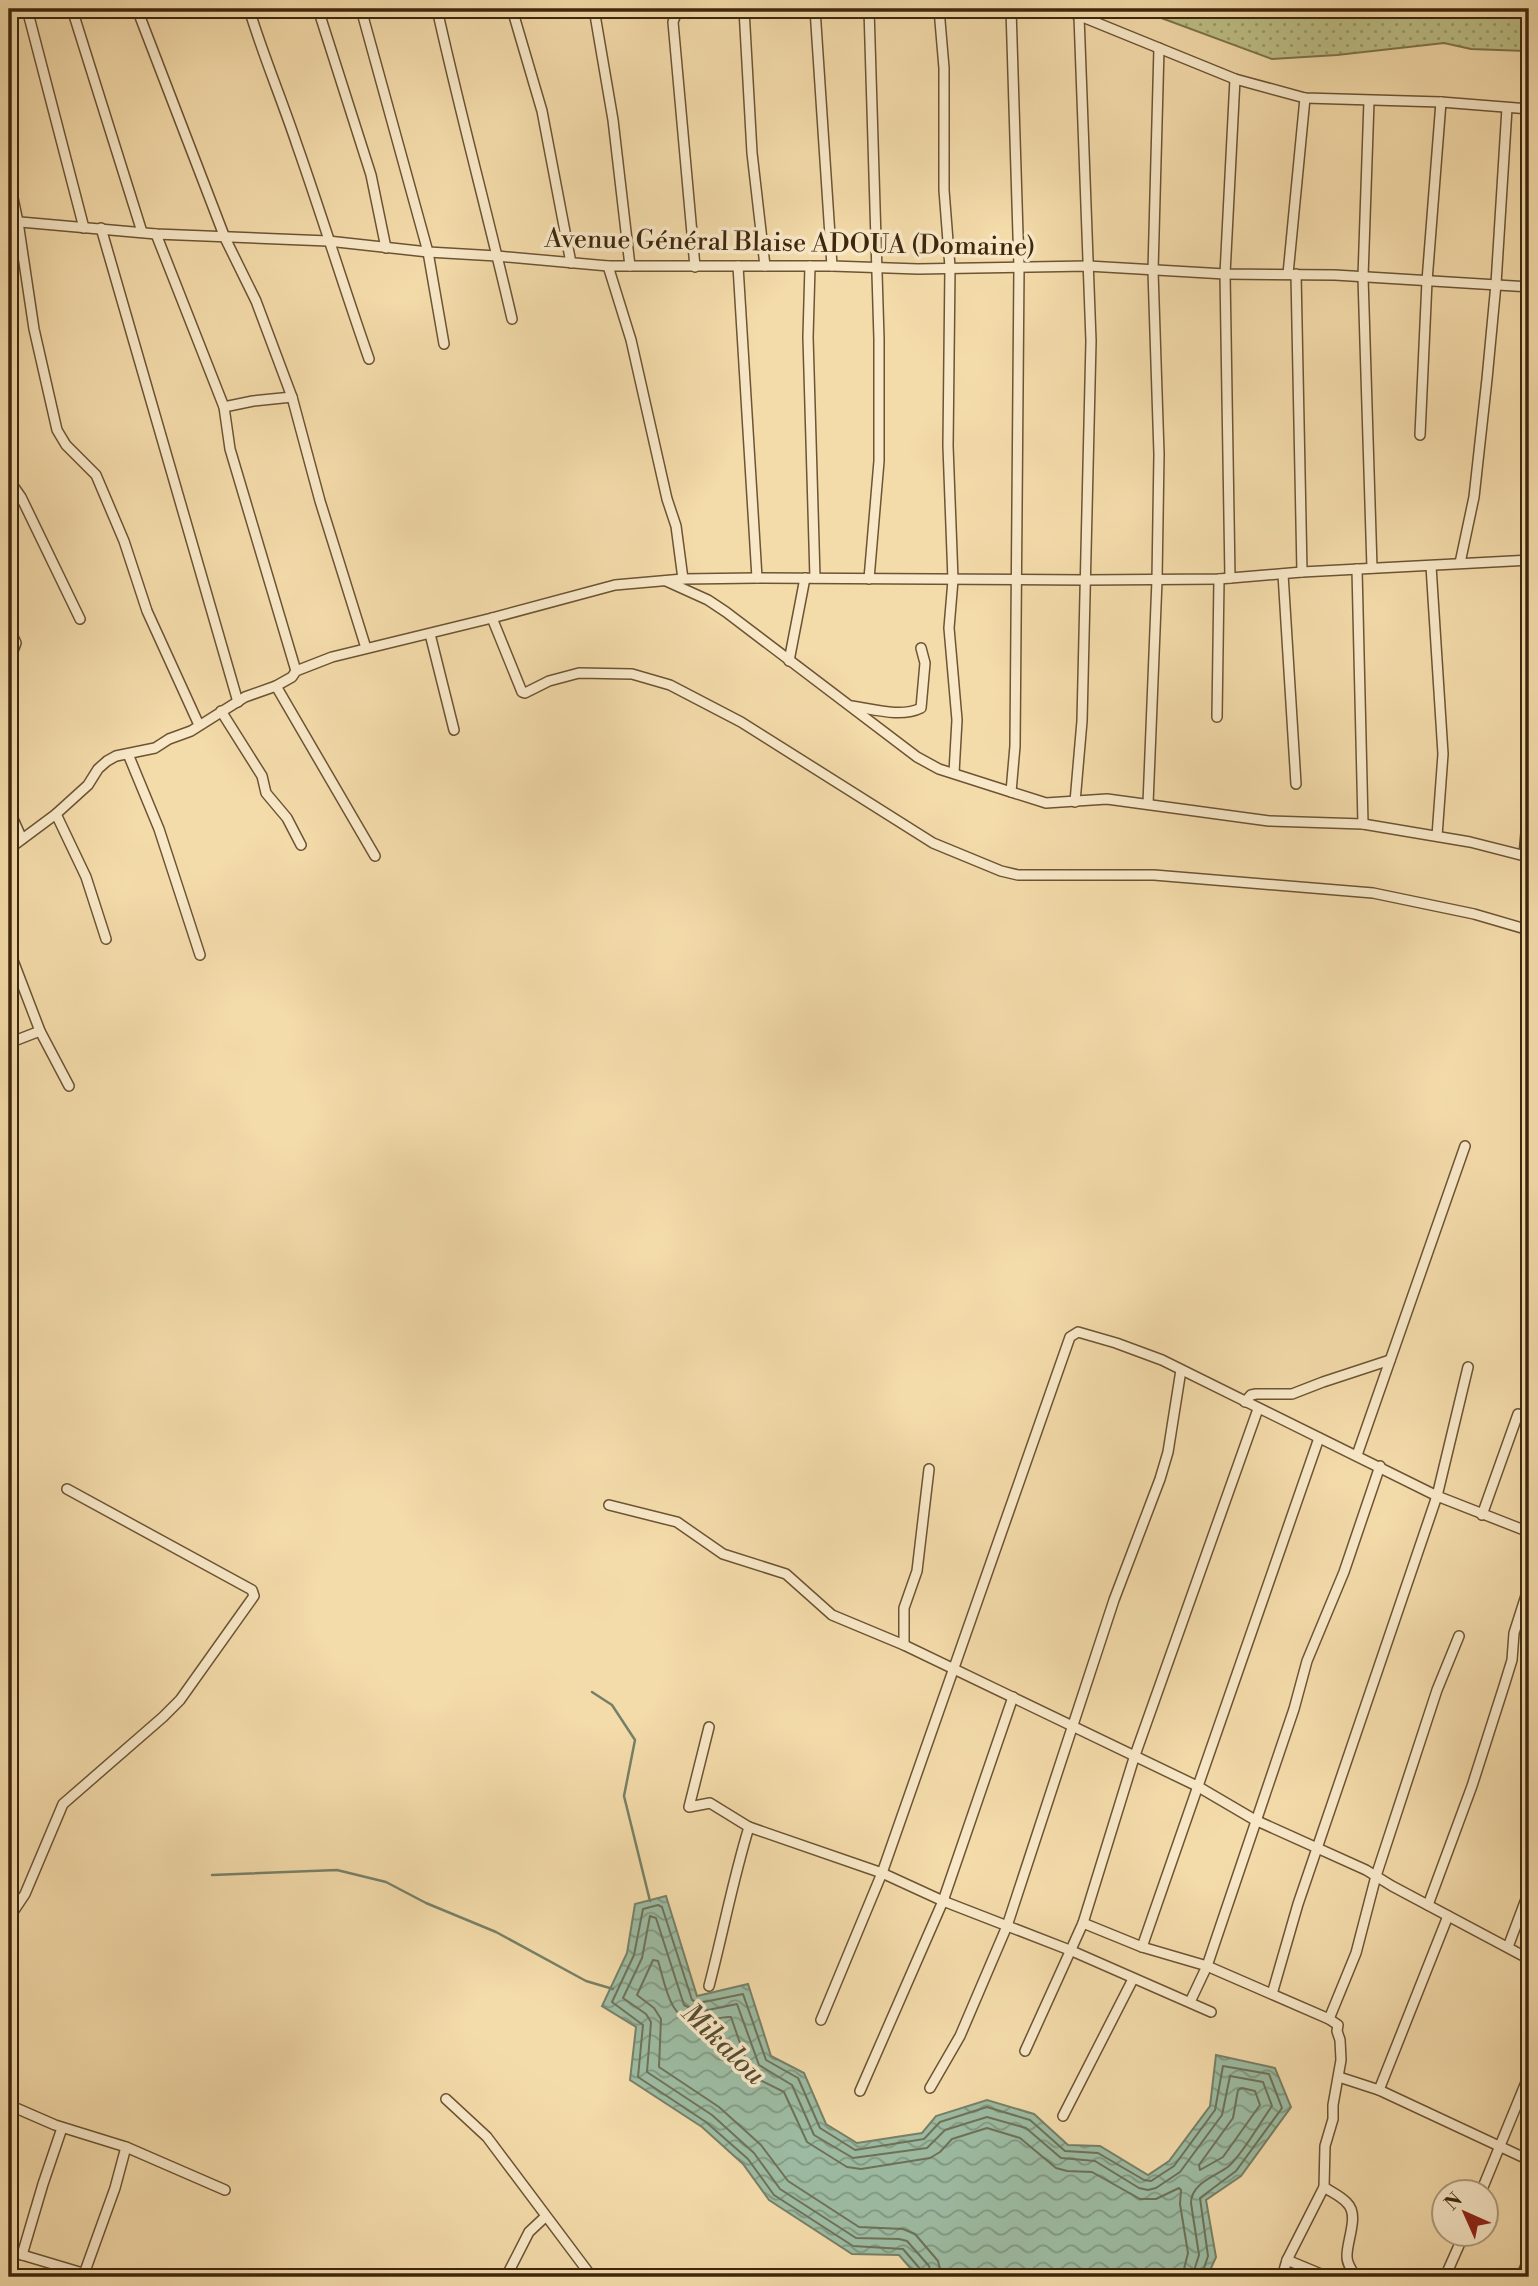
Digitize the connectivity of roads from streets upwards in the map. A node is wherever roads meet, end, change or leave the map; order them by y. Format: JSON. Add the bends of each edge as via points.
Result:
{"nodes":[{"id":1,"x":27,"y":9,"type":"edge"},
{"id":2,"x":72,"y":9,"type":"edge"},
{"id":3,"x":136,"y":9,"type":"edge"},
{"id":4,"x":249,"y":9,"type":"edge"},
{"id":5,"x":318,"y":9,"type":"edge"},
{"id":6,"x":360,"y":9,"type":"edge"},
{"id":7,"x":438,"y":9,"type":"edge"},
{"id":8,"x":512,"y":9,"type":"edge"},
{"id":9,"x":594,"y":9,"type":"edge"},
{"id":10,"x":678,"y":9,"type":"edge"},
{"id":11,"x":744,"y":9,"type":"edge"},
{"id":12,"x":815,"y":9,"type":"edge"},
{"id":13,"x":869,"y":9,"type":"edge"},
{"id":14,"x":939,"y":9,"type":"edge"},
{"id":15,"x":1011,"y":9,"type":"edge"},
{"id":16,"x":1063,"y":9,"type":"edge"},
{"id":17,"x":1079,"y":16,"type":"junction"},
{"id":18,"x":1159,"y":48,"type":"junction"},
{"id":19,"x":1235,"y":79,"type":"junction"},
{"id":20,"x":1305,"y":98,"type":"junction"},
{"id":21,"x":1369,"y":101,"type":"junction"},
{"id":22,"x":1441,"y":102,"type":"junction"},
{"id":23,"x":1507,"y":108,"type":"junction"},
{"id":24,"x":1529,"y":109,"type":"edge"},
{"id":25,"x":9,"y":179,"type":"edge"},
{"id":26,"x":13,"y":221,"type":"edge"},
{"id":27,"x":85,"y":228,"type":"junction"},
{"id":28,"x":101,"y":228,"type":"junction"},
{"id":29,"x":142,"y":232,"type":"junction"},
{"id":30,"x":156,"y":234,"type":"junction"},
{"id":31,"x":225,"y":238,"type":"junction"},
{"id":32,"x":328,"y":241,"type":"junction"},
{"id":33,"x":386,"y":248,"type":"junction"},
{"id":34,"x":428,"y":252,"type":"junction"},
{"id":35,"x":497,"y":256,"type":"junction"},
{"id":36,"x":571,"y":263,"type":"junction"},
{"id":37,"x":608,"y":266,"type":"junction"},
{"id":38,"x":630,"y":266,"type":"junction"},
{"id":39,"x":738,"y":266,"type":"junction"},
{"id":40,"x":765,"y":266,"type":"junction"},
{"id":41,"x":810,"y":266,"type":"junction"},
{"id":42,"x":832,"y":266,"type":"junction"},
{"id":43,"x":1088,"y":266,"type":"junction"},
{"id":44,"x":695,"y":267,"type":"junction"},
{"id":45,"x":876,"y":267,"type":"junction"},
{"id":46,"x":950,"y":267,"type":"junction"},
{"id":47,"x":1019,"y":267,"type":"junction"},
{"id":48,"x":1153,"y":271,"type":"junction"},
{"id":49,"x":1225,"y":274,"type":"junction"},
{"id":50,"x":1292,"y":274,"type":"junction"},
{"id":51,"x":1363,"y":277,"type":"junction"},
{"id":52,"x":1427,"y":281,"type":"junction"},
{"id":53,"x":1496,"y":284,"type":"junction"},
{"id":54,"x":1529,"y":287,"type":"edge"},
{"id":55,"x":512,"y":319,"type":"dead end"},
{"id":56,"x":444,"y":344,"type":"dead end"},
{"id":57,"x":369,"y":359,"type":"dead end"},
{"id":58,"x":292,"y":397,"type":"junction"},
{"id":59,"x":224,"y":407,"type":"junction"},
{"id":60,"x":1420,"y":435,"type":"dead end"},
{"id":61,"x":9,"y":480,"type":"edge"},
{"id":62,"x":1529,"y":560,"type":"edge"},
{"id":63,"x":1460,"y":563,"type":"junction"},
{"id":64,"x":1431,"y":566,"type":"junction"},
{"id":65,"x":1372,"y":568,"type":"junction"},
{"id":66,"x":1357,"y":569,"type":"junction"},
{"id":67,"x":1302,"y":572,"type":"junction"},
{"id":68,"x":1283,"y":574,"type":"junction"},
{"id":69,"x":757,"y":578,"type":"junction"},
{"id":70,"x":810,"y":578,"type":"junction"},
{"id":71,"x":1230,"y":578,"type":"junction"},
{"id":72,"x":683,"y":579,"type":"junction"},
{"id":73,"x":869,"y":579,"type":"junction"},
{"id":74,"x":1219,"y":579,"type":"junction"},
{"id":75,"x":663,"y":580,"type":"junction"},
{"id":76,"x":953,"y":580,"type":"junction"},
{"id":77,"x":1018,"y":580,"type":"junction"},
{"id":78,"x":1085,"y":580,"type":"junction"},
{"id":79,"x":1157,"y":580,"type":"junction"},
{"id":80,"x":492,"y":618,"type":"junction"},
{"id":81,"x":79,"y":619,"type":"dead end"},
{"id":82,"x":9,"y":628,"type":"edge"},
{"id":83,"x":430,"y":634,"type":"junction"},
{"id":84,"x":366,"y":648,"type":"junction"},
{"id":85,"x":921,"y":648,"type":"dead end"},
{"id":86,"x":9,"y":657,"type":"edge"},
{"id":87,"x":789,"y":661,"type":"junction"},
{"id":88,"x":296,"y":671,"type":"junction"},
{"id":89,"x":276,"y":686,"type":"junction"},
{"id":90,"x":238,"y":702,"type":"junction"},
{"id":91,"x":850,"y":706,"type":"junction"},
{"id":92,"x":221,"y":711,"type":"junction"},
{"id":93,"x":1217,"y":718,"type":"dead end"},
{"id":94,"x":199,"y":725,"type":"junction"},
{"id":95,"x":454,"y":730,"type":"dead end"},
{"id":96,"x":128,"y":754,"type":"junction"},
{"id":97,"x":954,"y":773,"type":"junction"},
{"id":98,"x":1296,"y":784,"type":"dead end"},
{"id":99,"x":1010,"y":792,"type":"junction"},
{"id":100,"x":1529,"y":800,"type":"edge"},
{"id":101,"x":1075,"y":802,"type":"junction"},
{"id":102,"x":1148,"y":804,"type":"junction"},
{"id":103,"x":9,"y":810,"type":"edge"},
{"id":104,"x":57,"y":814,"type":"junction"},
{"id":105,"x":1363,"y":824,"type":"junction"},
{"id":106,"x":1437,"y":836,"type":"junction"},
{"id":107,"x":22,"y":839,"type":"junction"},
{"id":108,"x":301,"y":845,"type":"dead end"},
{"id":109,"x":9,"y":849,"type":"edge"},
{"id":110,"x":375,"y":856,"type":"dead end"},
{"id":111,"x":1527,"y":856,"type":"edge"},
{"id":112,"x":1529,"y":930,"type":"edge"},
{"id":113,"x":106,"y":939,"type":"dead end"},
{"id":114,"x":9,"y":950,"type":"edge"},
{"id":115,"x":200,"y":955,"type":"dead end"},
{"id":116,"x":40,"y":1031,"type":"junction"},
{"id":117,"x":9,"y":1044,"type":"edge"},
{"id":118,"x":69,"y":1086,"type":"dead end"},
{"id":119,"x":1465,"y":1146,"type":"dead end"},
{"id":120,"x":1390,"y":1360,"type":"junction"},
{"id":121,"x":1468,"y":1367,"type":"dead end"},
{"id":122,"x":1181,"y":1370,"type":"junction"},
{"id":123,"x":1245,"y":1402,"type":"junction"},
{"id":124,"x":1258,"y":1409,"type":"junction"},
{"id":125,"x":1518,"y":1414,"type":"dead end"},
{"id":126,"x":1320,"y":1438,"type":"junction"},
{"id":127,"x":1357,"y":1455,"type":"junction"},
{"id":128,"x":1380,"y":1466,"type":"junction"},
{"id":129,"x":929,"y":1469,"type":"dead end"},
{"id":130,"x":66,"y":1489,"type":"dead end"},
{"id":131,"x":1437,"y":1496,"type":"junction"},
{"id":132,"x":609,"y":1505,"type":"dead end"},
{"id":133,"x":1482,"y":1515,"type":"junction"},
{"id":134,"x":1529,"y":1532,"type":"edge"},
{"id":135,"x":1529,"y":1586,"type":"edge"},
{"id":136,"x":1459,"y":1636,"type":"dead end"},
{"id":137,"x":904,"y":1645,"type":"junction"},
{"id":138,"x":953,"y":1668,"type":"junction"},
{"id":139,"x":1013,"y":1697,"type":"junction"},
{"id":140,"x":709,"y":1727,"type":"dead end"},
{"id":141,"x":1072,"y":1727,"type":"junction"},
{"id":142,"x":1134,"y":1758,"type":"junction"},
{"id":143,"x":1196,"y":1786,"type":"junction"},
{"id":144,"x":1255,"y":1820,"type":"junction"},
{"id":145,"x":749,"y":1827,"type":"junction"},
{"id":146,"x":1316,"y":1848,"type":"junction"},
{"id":147,"x":881,"y":1873,"type":"junction"},
{"id":148,"x":1376,"y":1876,"type":"junction"},
{"id":149,"x":1529,"y":1891,"type":"edge"},
{"id":150,"x":943,"y":1901,"type":"junction"},
{"id":151,"x":1428,"y":1905,"type":"junction"},
{"id":152,"x":1448,"y":1916,"type":"junction"},
{"id":153,"x":9,"y":1918,"type":"edge"},
{"id":154,"x":1083,"y":1923,"type":"junction"},
{"id":155,"x":1007,"y":1926,"type":"junction"},
{"id":156,"x":1142,"y":1947,"type":"junction"},
{"id":157,"x":1508,"y":1947,"type":"junction"},
{"id":158,"x":1072,"y":1951,"type":"junction"},
{"id":159,"x":1529,"y":1959,"type":"edge"},
{"id":160,"x":1207,"y":1966,"type":"junction"},
{"id":161,"x":1133,"y":1979,"type":"junction"},
{"id":162,"x":709,"y":1986,"type":"dead end"},
{"id":163,"x":1272,"y":1994,"type":"junction"},
{"id":164,"x":1190,"y":2002,"type":"junction"},
{"id":165,"x":1211,"y":2012,"type":"dead end"},
{"id":166,"x":1329,"y":2019,"type":"junction"},
{"id":167,"x":821,"y":2020,"type":"dead end"},
{"id":168,"x":1025,"y":2050,"type":"dead end"},
{"id":169,"x":1529,"y":2076,"type":"edge"},
{"id":170,"x":1339,"y":2077,"type":"junction"},
{"id":171,"x":930,"y":2088,"type":"dead end"},
{"id":172,"x":1379,"y":2090,"type":"junction"},
{"id":173,"x":860,"y":2091,"type":"dead end"},
{"id":174,"x":446,"y":2099,"type":"dead end"},
{"id":175,"x":9,"y":2105,"type":"edge"},
{"id":176,"x":1063,"y":2116,"type":"dead end"},
{"id":177,"x":62,"y":2128,"type":"junction"},
{"id":178,"x":1500,"y":2146,"type":"junction"},
{"id":179,"x":126,"y":2147,"type":"junction"},
{"id":180,"x":1529,"y":2160,"type":"edge"},
{"id":181,"x":1487,"y":2178,"type":"edge"},
{"id":182,"x":1324,"y":2187,"type":"junction"},
{"id":183,"x":225,"y":2190,"type":"dead end"},
{"id":184,"x":545,"y":2217,"type":"junction"},
{"id":185,"x":1458,"y":2248,"type":"edge"},
{"id":186,"x":9,"y":2251,"type":"edge"},
{"id":187,"x":22,"y":2255,"type":"junction"},
{"id":188,"x":1529,"y":2258,"type":"edge"},
{"id":189,"x":1287,"y":2260,"type":"junction"},
{"id":190,"x":85,"y":2274,"type":"junction"},
{"id":191,"x":96,"y":2277,"type":"edge"},
{"id":192,"x":506,"y":2277,"type":"edge"},
{"id":193,"x":592,"y":2277,"type":"edge"},
{"id":194,"x":1282,"y":2277,"type":"edge"},
{"id":195,"x":1328,"y":2277,"type":"edge"},
{"id":196,"x":1356,"y":2277,"type":"edge"},
{"id":197,"x":1445,"y":2277,"type":"edge"},
{"id":198,"x":1521,"y":2277,"type":"edge"}],
"edges":[{"from":1,"to":27,"type":"street"},
{"from":2,"to":29,"type":"street"},
{"from":3,"to":31,"type":"street"},
{"from":4,"to":32,"type":"street"},
{"from":5,"to":33,"type":"street","via":[[371,175]]},
{"from":6,"to":34,"type":"street"},
{"from":7,"to":35,"type":"street"},
{"from":8,"to":36,"type":"street","via":[[542,111]]},
{"from":9,"to":38,"type":"street"},
{"from":10,"to":44,"type":"street","via":[[673,23]]},
{"from":11,"to":40,"type":"street","via":[[752,153]]},
{"from":12,"to":42,"type":"street"},
{"from":13,"to":45,"type":"street"},
{"from":14,"to":46,"type":"street"},
{"from":15,"to":47,"type":"street"},
{"from":16,"to":17,"type":"street"},
{"from":17,"to":18,"type":"street"},
{"from":17,"to":43,"type":"street"},
{"from":18,"to":19,"type":"street"},
{"from":18,"to":48,"type":"street"},
{"from":19,"to":20,"type":"street"},
{"from":19,"to":49,"type":"street"},
{"from":20,"to":21,"type":"street"},
{"from":20,"to":50,"type":"street"},
{"from":21,"to":22,"type":"street"},
{"from":21,"to":51,"type":"street"},
{"from":22,"to":23,"type":"street"},
{"from":22,"to":52,"type":"street"},
{"from":23,"to":24,"type":"street"},
{"from":23,"to":53,"type":"street"},
{"from":25,"to":26,"type":"street"},
{"from":26,"to":27,"type":"street","name":"Avenue Général Blaise ADOUA (Domaine)"},
{"from":26,"to":94,"type":"street","via":[[57,430],[96,475],[148,611]]},
{"from":27,"to":28,"type":"street","name":"Avenue Général Blaise ADOUA (Domaine)"},
{"from":28,"to":29,"type":"street","name":"Avenue Général Blaise ADOUA (Domaine)"},
{"from":28,"to":90,"type":"street"},
{"from":29,"to":30,"type":"street","name":"Avenue Général Blaise ADOUA (Domaine)"},
{"from":30,"to":31,"type":"street","name":"Avenue Général Blaise ADOUA (Domaine)"},
{"from":30,"to":59,"type":"street"},
{"from":31,"to":32,"type":"street","name":"Avenue Général Blaise ADOUA (Domaine)"},
{"from":31,"to":58,"type":"street","via":[[256,301]]},
{"from":32,"to":33,"type":"street","name":"Avenue Général Blaise ADOUA (Domaine)"},
{"from":32,"to":57,"type":"street"},
{"from":33,"to":34,"type":"street","name":"Avenue Général Blaise ADOUA (Domaine)"},
{"from":34,"to":35,"type":"street","name":"Avenue Général Blaise ADOUA (Domaine)"},
{"from":34,"to":56,"type":"street"},
{"from":35,"to":36,"type":"street","name":"Avenue Général Blaise ADOUA (Domaine)"},
{"from":35,"to":55,"type":"street"},
{"from":36,"to":37,"type":"street","name":"Avenue Général Blaise ADOUA (Domaine)"},
{"from":37,"to":38,"type":"street","name":"Avenue Général Blaise ADOUA (Domaine)"},
{"from":37,"to":72,"type":"street","via":[[631,340],[676,526]]},
{"from":38,"to":44,"type":"street","name":"Avenue Général Blaise ADOUA (Domaine)"},
{"from":39,"to":40,"type":"street","name":"Avenue Général Blaise ADOUA (Domaine)"},
{"from":39,"to":44,"type":"street","name":"Avenue Général Blaise ADOUA (Domaine)"},
{"from":39,"to":69,"type":"street"},
{"from":40,"to":41,"type":"street","name":"Avenue Général Blaise ADOUA (Domaine)"},
{"from":41,"to":42,"type":"street","name":"Avenue Général Blaise ADOUA (Domaine)"},
{"from":41,"to":70,"type":"street"},
{"from":42,"to":45,"type":"street","name":"Avenue Général Blaise ADOUA (Domaine)"},
{"from":43,"to":47,"type":"street","name":"Avenue Général Blaise ADOUA (Domaine)"},
{"from":43,"to":48,"type":"street","name":"Avenue Général Blaise ADOUA (Domaine)"},
{"from":43,"to":78,"type":"street","via":[[1091,341]]},
{"from":45,"to":46,"type":"street","name":"Avenue Général Blaise ADOUA (Domaine)"},
{"from":45,"to":73,"type":"street","via":[[879,461]]},
{"from":46,"to":47,"type":"street","name":"Avenue Général Blaise ADOUA (Domaine)"},
{"from":46,"to":76,"type":"street","via":[[948,446]]},
{"from":47,"to":77,"type":"street"},
{"from":48,"to":49,"type":"street","name":"Avenue Général Blaise ADOUA (Domaine)"},
{"from":48,"to":79,"type":"street"},
{"from":49,"to":50,"type":"street","name":"Avenue Général Blaise ADOUA (Domaine)"},
{"from":49,"to":71,"type":"street"},
{"from":50,"to":51,"type":"street","name":"Avenue Général Blaise ADOUA (Domaine)"},
{"from":50,"to":67,"type":"street"},
{"from":51,"to":52,"type":"street","name":"Avenue Général Blaise ADOUA (Domaine)"},
{"from":51,"to":65,"type":"street"},
{"from":52,"to":53,"type":"street","name":"Avenue Général Blaise ADOUA (Domaine)"},
{"from":52,"to":60,"type":"street"},
{"from":53,"to":54,"type":"street","name":"Avenue Général Blaise ADOUA (Domaine)"},
{"from":53,"to":63,"type":"street","via":[[1474,497]]},
{"from":58,"to":59,"type":"street"},
{"from":58,"to":84,"type":"street"},
{"from":59,"to":88,"type":"street","via":[[230,449]]},
{"from":61,"to":81,"type":"street"},
{"from":62,"to":63,"type":"street"},
{"from":63,"to":64,"type":"street"},
{"from":64,"to":65,"type":"street"},
{"from":64,"to":106,"type":"street","via":[[1443,754]]},
{"from":65,"to":66,"type":"street"},
{"from":66,"to":67,"type":"street"},
{"from":66,"to":105,"type":"street"},
{"from":67,"to":68,"type":"street"},
{"from":68,"to":71,"type":"street"},
{"from":68,"to":98,"type":"street"},
{"from":69,"to":70,"type":"street"},
{"from":69,"to":72,"type":"street"},
{"from":70,"to":73,"type":"street"},
{"from":70,"to":87,"type":"street"},
{"from":71,"to":74,"type":"street"},
{"from":72,"to":75,"type":"street"},
{"from":73,"to":76,"type":"street"},
{"from":74,"to":79,"type":"street"},
{"from":74,"to":93,"type":"street"},
{"from":75,"to":80,"type":"street","via":[[600,588]]},
{"from":75,"to":87,"type":"street","via":[[708,600]]},
{"from":76,"to":77,"type":"street"},
{"from":76,"to":97,"type":"street","via":[[949,628],[957,720]]},
{"from":77,"to":78,"type":"street"},
{"from":77,"to":99,"type":"street"},
{"from":78,"to":79,"type":"street"},
{"from":78,"to":101,"type":"street"},
{"from":79,"to":102,"type":"street"},
{"from":80,"to":83,"type":"street"},
{"from":80,"to":112,"type":"street","via":[[522,692],[579,673],[632,674],[670,685],[741,722],[933,843],[1001,871],[1030,877],[1154,876],[1373,893]]},
{"from":82,"to":86,"type":"street","via":[[16,643]]},
{"from":83,"to":84,"type":"street"},
{"from":83,"to":95,"type":"street"},
{"from":84,"to":88,"type":"street"},
{"from":85,"to":91,"type":"street","via":[[925,663],[921,708],[890,712]]},
{"from":87,"to":91,"type":"street"},
{"from":88,"to":89,"type":"street"},
{"from":89,"to":90,"type":"street"},
{"from":89,"to":110,"type":"street"},
{"from":90,"to":92,"type":"street"},
{"from":91,"to":97,"type":"street","via":[[917,757]]},
{"from":92,"to":94,"type":"street"},
{"from":92,"to":108,"type":"street"},
{"from":94,"to":96,"type":"street","via":[[155,748]]},
{"from":96,"to":104,"type":"street","via":[[107,761]]},
{"from":96,"to":115,"type":"street","via":[[159,829]]},
{"from":97,"to":99,"type":"street"},
{"from":99,"to":101,"type":"street","via":[[1046,803]]},
{"from":100,"to":111,"type":"street"},
{"from":101,"to":102,"type":"street","via":[[1107,799]]},
{"from":102,"to":105,"type":"street","via":[[1269,821]]},
{"from":103,"to":107,"type":"street"},
{"from":104,"to":107,"type":"street"},
{"from":104,"to":113,"type":"street","via":[[86,877]]},
{"from":105,"to":106,"type":"street"},
{"from":106,"to":111,"type":"street"},
{"from":107,"to":109,"type":"street"},
{"from":114,"to":116,"type":"street"},
{"from":116,"to":117,"type":"street"},
{"from":116,"to":118,"type":"street"},
{"from":119,"to":120,"type":"street"},
{"from":120,"to":123,"type":"street","via":[[1292,1394],[1256,1394]]},
{"from":120,"to":127,"type":"street"},
{"from":121,"to":131,"type":"street"},
{"from":122,"to":123,"type":"street"},
{"from":122,"to":138,"type":"street","via":[[1116,1343],[1078,1332],[1070,1337]]},
{"from":122,"to":141,"type":"street","via":[[1160,1479]]},
{"from":123,"to":124,"type":"street"},
{"from":124,"to":126,"type":"street"},
{"from":124,"to":142,"type":"street"},
{"from":125,"to":133,"type":"street"},
{"from":126,"to":127,"type":"street"},
{"from":126,"to":143,"type":"street"},
{"from":127,"to":128,"type":"street"},
{"from":128,"to":131,"type":"street"},
{"from":128,"to":144,"type":"street","via":[[1307,1661]]},
{"from":129,"to":137,"type":"street","via":[[917,1571],[904,1608]]},
{"from":130,"to":153,"type":"street","via":[[252,1590],[254,1596],[180,1700],[63,1804],[25,1894]]},
{"from":131,"to":133,"type":"street"},
{"from":131,"to":146,"type":"street"},
{"from":132,"to":137,"type":"street","via":[[677,1522],[723,1554],[786,1574],[832,1615]]},
{"from":133,"to":134,"type":"street"},
{"from":135,"to":151,"type":"street","via":[[1504,1686]]},
{"from":136,"to":148,"type":"street"},
{"from":137,"to":138,"type":"street"},
{"from":138,"to":139,"type":"street"},
{"from":138,"to":147,"type":"street"},
{"from":139,"to":141,"type":"street"},
{"from":139,"to":150,"type":"street"},
{"from":140,"to":145,"type":"street","via":[[690,1807],[710,1803]]},
{"from":141,"to":142,"type":"street"},
{"from":141,"to":155,"type":"street"},
{"from":142,"to":143,"type":"street"},
{"from":142,"to":154,"type":"street"},
{"from":143,"to":144,"type":"street"},
{"from":143,"to":156,"type":"street"},
{"from":144,"to":146,"type":"street"},
{"from":144,"to":160,"type":"street"},
{"from":145,"to":147,"type":"street"},
{"from":145,"to":162,"type":"street"},
{"from":146,"to":148,"type":"street"},
{"from":146,"to":163,"type":"street"},
{"from":147,"to":150,"type":"street"},
{"from":147,"to":167,"type":"street"},
{"from":148,"to":151,"type":"street"},
{"from":148,"to":166,"type":"street","via":[[1356,1953]]},
{"from":149,"to":157,"type":"street"},
{"from":150,"to":155,"type":"street"},
{"from":150,"to":173,"type":"street"},
{"from":151,"to":152,"type":"street"},
{"from":152,"to":157,"type":"street"},
{"from":152,"to":172,"type":"street"},
{"from":154,"to":156,"type":"street"},
{"from":154,"to":158,"type":"street"},
{"from":155,"to":158,"type":"street"},
{"from":155,"to":171,"type":"street","via":[[960,2036]]},
{"from":156,"to":160,"type":"street"},
{"from":157,"to":159,"type":"street"},
{"from":158,"to":161,"type":"street"},
{"from":158,"to":168,"type":"street"},
{"from":160,"to":163,"type":"street"},
{"from":160,"to":164,"type":"street"},
{"from":161,"to":164,"type":"street"},
{"from":161,"to":176,"type":"street"},
{"from":163,"to":166,"type":"street"},
{"from":164,"to":165,"type":"street"},
{"from":166,"to":170,"type":"street","via":[[1338,2025]]},
{"from":169,"to":178,"type":"street"},
{"from":170,"to":172,"type":"street"},
{"from":170,"to":182,"type":"street","via":[[1325,2146]]},
{"from":172,"to":178,"type":"street"},
{"from":174,"to":184,"type":"street","via":[[487,2137]]},
{"from":175,"to":177,"type":"street"},
{"from":177,"to":179,"type":"street"},
{"from":177,"to":187,"type":"street"},
{"from":178,"to":180,"type":"street"},
{"from":178,"to":181,"type":"street"},
{"from":179,"to":183,"type":"street"},
{"from":179,"to":190,"type":"street"},
{"from":182,"to":189,"type":"street"},
{"from":182,"to":196,"type":"street","via":[[1350,2208],[1347,2262]]},
{"from":184,"to":192,"type":"street","via":[[529,2232]]},
{"from":184,"to":193,"type":"street"},
{"from":185,"to":197,"type":"street"},
{"from":186,"to":187,"type":"street"},
{"from":187,"to":190,"type":"street"},
{"from":188,"to":198,"type":"street"},
{"from":189,"to":194,"type":"street"},
{"from":189,"to":195,"type":"street"},
{"from":190,"to":191,"type":"street"}]}
